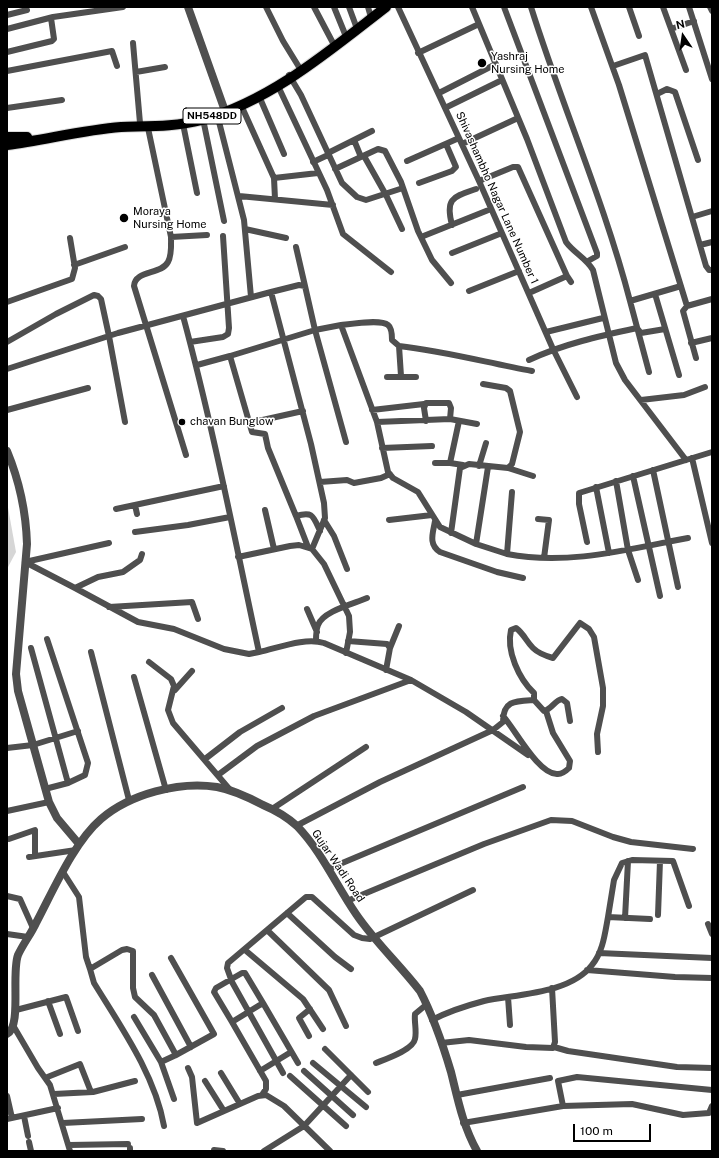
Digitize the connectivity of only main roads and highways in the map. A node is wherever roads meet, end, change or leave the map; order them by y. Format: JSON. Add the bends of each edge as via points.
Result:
{"nodes":[{"id":1,"x":378,"y":7,"type":"edge"},
{"id":2,"x":386,"y":7,"type":"edge"},
{"id":3,"x":369,"y":10,"type":"edge"},
{"id":4,"x":290,"y":76,"type":"junction"},
{"id":5,"x":222,"y":111,"type":"junction"},
{"id":6,"x":144,"y":125,"type":"junction"},
{"id":7,"x":7,"y":137,"type":"edge"},
{"id":8,"x":7,"y":145,"type":"edge"}],
"edges":[{"from":1,"to":3,"type":"highway","number":"NH548DD"},
{"from":2,"to":4,"type":"highway","number":"NH548DD"},
{"from":3,"to":4,"type":"highway","number":"NH548DD","via":[[356,26]]},
{"from":4,"to":5,"type":"highway","number":"NH548DD"},
{"from":4,"to":5,"type":"highway","number":"NH548DD","via":[[259,96]]},
{"from":5,"to":6,"type":"highway","number":"NH548DD"},
{"from":5,"to":6,"type":"highway","number":"NH548DD","via":[[183,124]]},
{"from":6,"to":7,"type":"highway","number":"NH548DD","via":[[103,123],[38,136]]},
{"from":6,"to":8,"type":"highway","number":"NH548DD"}]}
